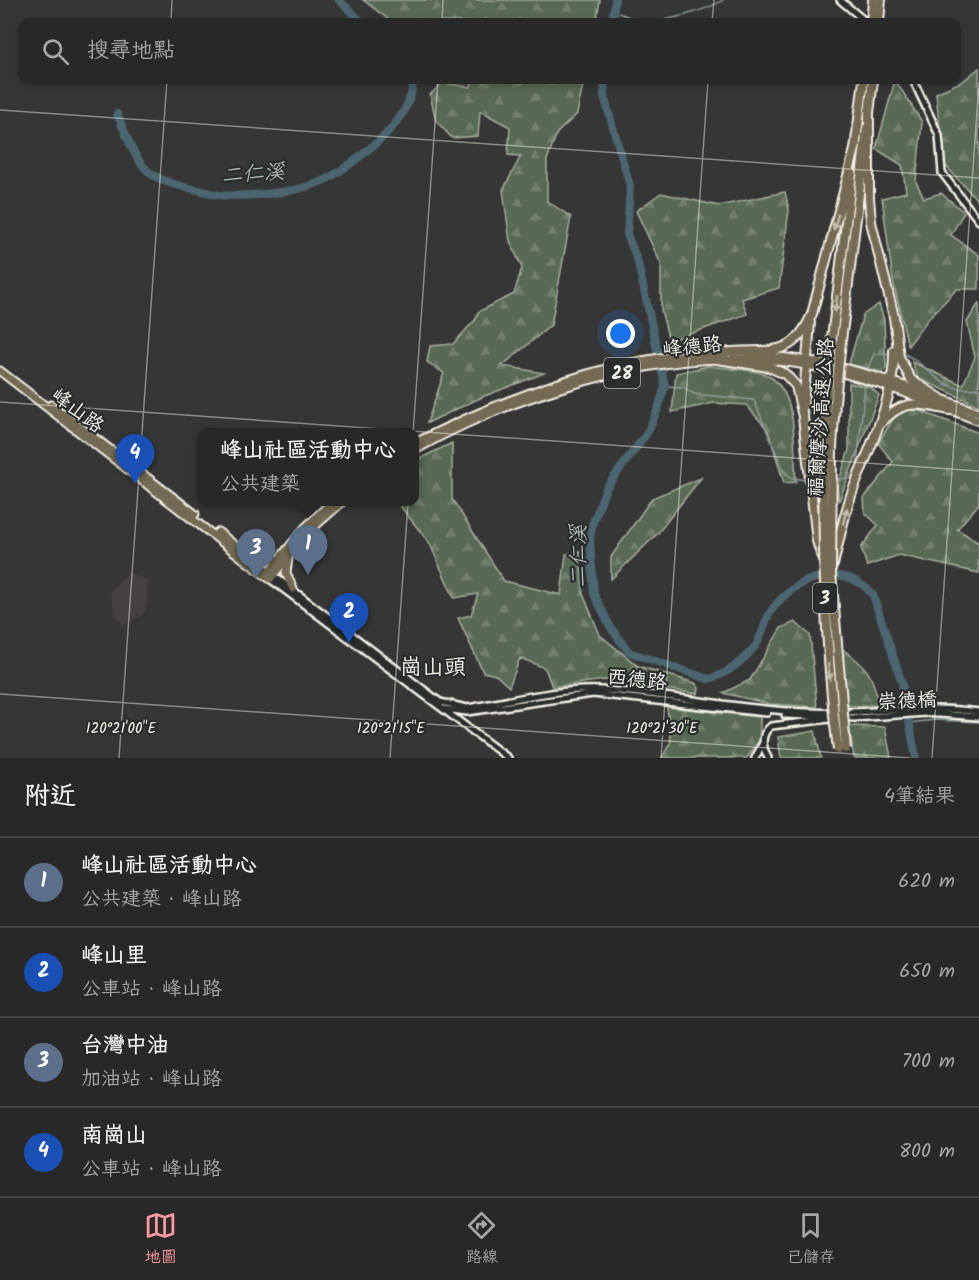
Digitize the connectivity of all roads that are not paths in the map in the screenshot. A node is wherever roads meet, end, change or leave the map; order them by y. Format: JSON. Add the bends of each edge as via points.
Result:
{"nodes":[{"id":1,"x":840,"y":0,"type":"edge"},
{"id":2,"x":882,"y":0,"type":"edge"},
{"id":3,"x":873,"y":2,"type":"edge"},
{"id":4,"x":861,"y":18,"type":"edge"},
{"id":5,"x":871,"y":18,"type":"edge"},
{"id":6,"x":879,"y":18,"type":"edge"},
{"id":7,"x":864,"y":84,"type":"edge"},
{"id":8,"x":872,"y":84,"type":"edge"},
{"id":9,"x":915,"y":84,"type":"edge"},
{"id":10,"x":869,"y":110,"type":"junction"},
{"id":11,"x":856,"y":145,"type":"junction"},
{"id":12,"x":979,"y":221,"type":"edge"},
{"id":13,"x":812,"y":314,"type":"junction"},
{"id":14,"x":894,"y":316,"type":"junction"},
{"id":15,"x":836,"y":340,"type":"junction"},
{"id":16,"x":714,"y":357,"type":"junction"},
{"id":17,"x":806,"y":362,"type":"junction"},
{"id":18,"x":0,"y":366,"type":"edge"},
{"id":19,"x":0,"y":371,"type":"edge"},
{"id":20,"x":890,"y":384,"type":"junction"},
{"id":21,"x":534,"y":395,"type":"junction"},
{"id":22,"x":940,"y":398,"type":"junction"},
{"id":23,"x":950,"y":410,"type":"junction"},
{"id":24,"x":979,"y":413,"type":"edge"},
{"id":25,"x":803,"y":417,"type":"junction"},
{"id":26,"x":979,"y":421,"type":"edge"},
{"id":27,"x":879,"y":425,"type":"junction"},
{"id":28,"x":419,"y":441,"type":"edge"},
{"id":29,"x":828,"y":446,"type":"junction"},
{"id":30,"x":419,"y":448,"type":"edge"},
{"id":31,"x":328,"y":506,"type":"edge"},
{"id":32,"x":337,"y":506,"type":"edge"},
{"id":33,"x":287,"y":555,"type":"junction"},
{"id":34,"x":822,"y":557,"type":"junction"},
{"id":35,"x":256,"y":561,"type":"junction"},
{"id":36,"x":831,"y":572,"type":"junction"},
{"id":37,"x":269,"y":575,"type":"junction"},
{"id":38,"x":293,"y":589,"type":"junction"},
{"id":39,"x":602,"y":692,"type":"junction"},
{"id":40,"x":440,"y":702,"type":"junction"},
{"id":41,"x":444,"y":709,"type":"junction"},
{"id":42,"x":960,"y":712,"type":"junction"},
{"id":43,"x":979,"y":712,"type":"edge"},
{"id":44,"x":832,"y":716,"type":"junction"},
{"id":45,"x":979,"y":717,"type":"edge"},
{"id":46,"x":763,"y":743,"type":"junction"},
{"id":47,"x":843,"y":754,"type":"edge"},
{"id":48,"x":508,"y":758,"type":"edge"},
{"id":49,"x":755,"y":758,"type":"edge"},
{"id":50,"x":768,"y":758,"type":"edge"}],
"edges":[{"from":1,"to":4,"type":"street"},
{"from":2,"to":6,"type":"highway"},
{"from":3,"to":5,"type":"highway"},
{"from":7,"to":11,"type":"highway","name":"福爾摩沙高速公路","number":"3"},
{"from":8,"to":10,"type":"highway","name":"福爾摩沙高速公路","number":"3"},
{"from":9,"to":12,"type":"street","via":[[939,135],[942,173]]},
{"from":10,"to":14,"type":"highway","via":[[871,222]]},
{"from":10,"to":15,"type":"highway","name":"福爾摩沙高速公路","number":"3"},
{"from":11,"to":13,"type":"highway","one_way":true},
{"from":11,"to":15,"type":"highway","name":"福爾摩沙高速公路","number":"3","one_way":true},
{"from":13,"to":16,"type":"highway","via":[[799,339],[786,348]]},
{"from":13,"to":17,"type":"highway"},
{"from":14,"to":20,"type":"highway"},
{"from":14,"to":22,"type":"highway","via":[[899,357],[906,372],[911,380]]},
{"from":15,"to":29,"type":"highway","name":"福爾摩沙高速公路","number":"3","bridge":true,"via":[[835,402]]},
{"from":15,"to":29,"type":"highway","name":"福爾摩沙高速公路","number":"3","bridge":true,"via":[[827,397]]},
{"from":16,"to":17,"type":"main road","name":"峰德路","number":"28"},
{"from":16,"to":21,"type":"main road","name":"峰德路","number":"28","via":[[640,363]]},
{"from":16,"to":25,"type":"highway","via":[[759,364],[785,374],[796,386]]},
{"from":17,"to":20,"type":"main road","name":"峰德路","number":"28"},
{"from":17,"to":25,"type":"highway"},
{"from":18,"to":35,"type":"main road","name":"峰山路"},
{"from":19,"to":37,"type":"main road","name":"峰山路"},
{"from":20,"to":22,"type":"main road","name":"峰德路","number":"28"},
{"from":20,"to":23,"type":"main road","name":"峰德路","number":"28"},
{"from":20,"to":27,"type":"highway"},
{"from":21,"to":28,"type":"main road","name":"峰德路","number":"28","via":[[468,417]]},
{"from":21,"to":30,"type":"main road","name":"峰德路","number":"28"},
{"from":22,"to":24,"type":"main road","name":"峰德路","number":"28"},
{"from":23,"to":26,"type":"main road","name":"峰德路","number":"28"},
{"from":23,"to":27,"type":"highway","via":[[903,405]]},
{"from":25,"to":34,"type":"highway","via":[[814,522]]},
{"from":36,"to":27,"type":"highway","one_way":true,"bridge":true,"via":[[847,506]]},
{"from":29,"to":34,"type":"highway","name":"福爾摩沙高速公路","number":"3","bridge":true},
{"from":29,"to":36,"type":"highway","name":"福爾摩沙高速公路","number":"3","bridge":true},
{"from":31,"to":33,"type":"main road"},
{"from":32,"to":33,"type":"main road"},
{"from":33,"to":35,"type":"main road","via":[[271,562]]},
{"from":33,"to":37,"type":"main road"},
{"from":33,"to":38,"type":"main road","via":[[286,573]]},
{"from":34,"to":47,"type":"highway","name":"福爾摩沙高速公路","number":"3","one_way":true,"bridge":true,"via":[[829,674]]},
{"from":35,"to":37,"type":"main road","name":"峰山路"},
{"from":36,"to":47,"type":"highway","name":"福爾摩沙高速公路","number":"3","bridge":true},
{"from":37,"to":38,"type":"street","name":"峰山路"},
{"from":37,"to":41,"type":"street","name":"峰山路"},
{"from":38,"to":40,"type":"street","name":"峰山路"},
{"from":39,"to":40,"type":"street","name":"西德路","via":[[564,692],[467,708]]},
{"from":39,"to":41,"type":"street","name":"西德路","via":[[467,712]]},
{"from":39,"to":44,"type":"street","name":"西德路"},
{"from":40,"to":41,"type":"street"},
{"from":41,"to":48,"type":"street","name":"峰山路"},
{"from":42,"to":43,"type":"street"},
{"from":42,"to":44,"type":"street","name":"崇德橋"},
{"from":42,"to":45,"type":"street"},
{"from":44,"to":46,"type":"street","via":[[819,722],[776,724],[767,729]]},
{"from":46,"to":49,"type":"street"},
{"from":46,"to":50,"type":"street"}]}
